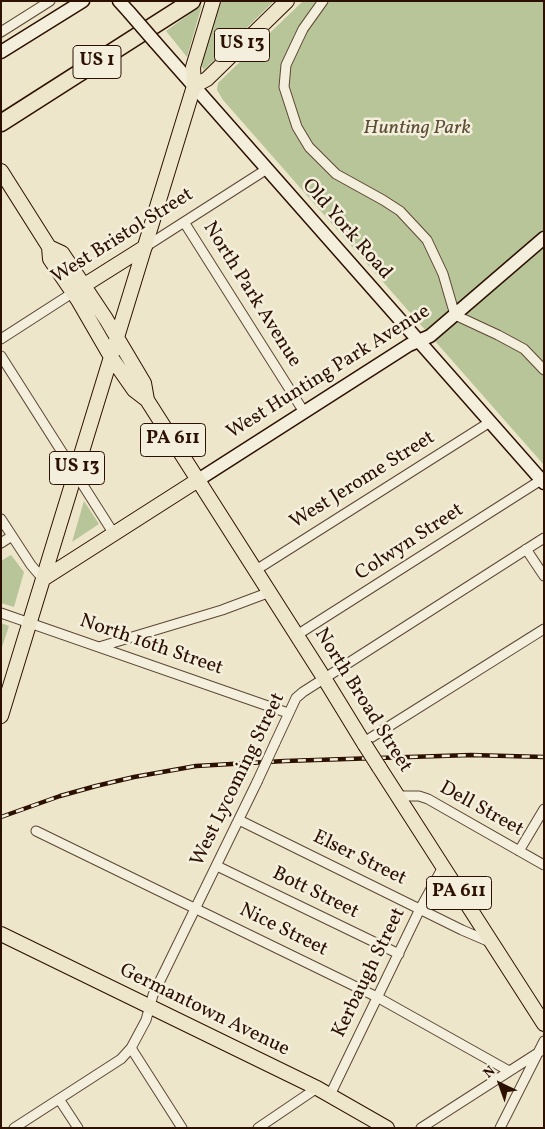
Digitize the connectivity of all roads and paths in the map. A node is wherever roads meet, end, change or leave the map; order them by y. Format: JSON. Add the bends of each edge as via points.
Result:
{"nodes":[{"id":1,"x":50,"y":1,"type":"edge"},
{"id":2,"x":83,"y":1,"type":"edge"},
{"id":3,"x":119,"y":1,"type":"edge"},
{"id":4,"x":172,"y":1,"type":"edge"},
{"id":5,"x":192,"y":1,"type":"edge"},
{"id":6,"x":213,"y":1,"type":"edge"},
{"id":7,"x":287,"y":1,"type":"edge"},
{"id":8,"x":323,"y":1,"type":"edge"},
{"id":9,"x":1,"y":32,"type":"edge"},
{"id":10,"x":1,"y":52,"type":"edge"},
{"id":11,"x":194,"y":86,"type":"junction"},
{"id":12,"x":1,"y":110,"type":"edge"},
{"id":13,"x":1,"y":123,"type":"edge"},
{"id":14,"x":267,"y":169,"type":"junction"},
{"id":15,"x":1,"y":171,"type":"edge"},
{"id":16,"x":184,"y":222,"type":"junction"},
{"id":17,"x":544,"y":238,"type":"edge"},
{"id":18,"x":145,"y":247,"type":"junction"},
{"id":19,"x":78,"y":289,"type":"junction"},
{"id":20,"x":455,"y":315,"type":"junction"},
{"id":21,"x":117,"y":338,"type":"junction"},
{"id":22,"x":1,"y":339,"type":"edge"},
{"id":23,"x":419,"y":342,"type":"junction"},
{"id":24,"x":1,"y":356,"type":"edge"},
{"id":25,"x":112,"y":357,"type":"junction"},
{"id":26,"x":544,"y":370,"type":"edge"},
{"id":27,"x":147,"y":400,"type":"junction"},
{"id":28,"x":304,"y":412,"type":"junction"},
{"id":29,"x":490,"y":422,"type":"junction"},
{"id":30,"x":76,"y":473,"type":"junction"},
{"id":31,"x":198,"y":480,"type":"junction"},
{"id":32,"x":542,"y":482,"type":"edge"},
{"id":33,"x":1,"y":520,"type":"edge"},
{"id":34,"x":114,"y":534,"type":"junction"},
{"id":35,"x":12,"y":536,"type":"junction"},
{"id":36,"x":544,"y":538,"type":"edge"},
{"id":37,"x":1,"y":542,"type":"edge"},
{"id":38,"x":526,"y":549,"type":"junction"},
{"id":39,"x":256,"y":570,"type":"junction"},
{"id":40,"x":544,"y":576,"type":"edge"},
{"id":41,"x":43,"y":579,"type":"junction"},
{"id":42,"x":270,"y":592,"type":"junction"},
{"id":43,"x":1,"y":613,"type":"edge"},
{"id":44,"x":30,"y":623,"type":"junction"},
{"id":45,"x":544,"y":629,"type":"edge"},
{"id":46,"x":297,"y":635,"type":"junction"},
{"id":47,"x":99,"y":647,"type":"junction"},
{"id":48,"x":324,"y":678,"type":"junction"},
{"id":49,"x":288,"y":713,"type":"junction"},
{"id":50,"x":1,"y":716,"type":"edge"},
{"id":51,"x":364,"y":743,"type":"junction"},
{"id":52,"x":398,"y":796,"type":"junction"},
{"id":53,"x":544,"y":809,"type":"edge"},
{"id":54,"x":239,"y":820,"type":"junction"},
{"id":55,"x":36,"y":831,"type":"dead end"},
{"id":56,"x":519,"y":851,"type":"junction"},
{"id":57,"x":544,"y":865,"type":"edge"},
{"id":58,"x":217,"y":866,"type":"junction"},
{"id":59,"x":443,"y":867,"type":"junction"},
{"id":60,"x":196,"y":908,"type":"junction"},
{"id":61,"x":420,"y":908,"type":"junction"},
{"id":62,"x":1,"y":934,"type":"edge"},
{"id":63,"x":490,"y":942,"type":"junction"},
{"id":64,"x":399,"y":954,"type":"junction"},
{"id":65,"x":377,"y":997,"type":"junction"},
{"id":66,"x":150,"y":1006,"type":"junction"},
{"id":67,"x":544,"y":1024,"type":"edge"},
{"id":68,"x":544,"y":1041,"type":"edge"},
{"id":69,"x":131,"y":1048,"type":"junction"},
{"id":70,"x":540,"y":1052,"type":"edge"},
{"id":71,"x":509,"y":1072,"type":"junction"},
{"id":72,"x":317,"y":1088,"type":"junction"},
{"id":73,"x":330,"y":1095,"type":"junction"},
{"id":74,"x":59,"y":1099,"type":"junction"},
{"id":75,"x":14,"y":1128,"type":"edge"},
{"id":76,"x":78,"y":1128,"type":"edge"},
{"id":77,"x":182,"y":1128,"type":"edge"},
{"id":78,"x":258,"y":1128,"type":"edge"},
{"id":79,"x":387,"y":1128,"type":"edge"},
{"id":80,"x":421,"y":1128,"type":"edge"},
{"id":81,"x":500,"y":1128,"type":"edge"}],
"edges":[{"from":1,"to":9,"type":"street"},
{"from":2,"to":10,"type":"street"},
{"from":3,"to":11,"type":"street","name":"Old York Road","bridge":true},
{"from":4,"to":12,"type":"highway","number":"US 1"},
{"from":5,"to":13,"type":"highway","number":"US 1"},
{"from":6,"to":11,"type":"main road","number":"US 13","via":[[193,67]]},
{"from":7,"to":11,"type":"main road","number":"US 13","via":[[207,79]]},
{"from":8,"to":20,"type":"street","via":[[303,29],[286,65],[284,87],[297,127],[310,147],[336,174],[400,211],[427,240],[443,274]]},
{"from":11,"to":14,"type":"street","name":"Old York Road"},
{"from":11,"to":18,"type":"main road","number":"US 13"},
{"from":14,"to":16,"type":"street","name":"West Bristol Street"},
{"from":14,"to":23,"type":"street","name":"Old York Road"},
{"from":15,"to":19,"type":"main road","name":"North Broad Street","number":"PA 611","via":[[50,247],[62,253]]},
{"from":16,"to":18,"type":"street","name":"West Bristol Street"},
{"from":16,"to":28,"type":"street","name":"North Park Avenue"},
{"from":17,"to":20,"type":"street","name":"West Hunting Park Avenue"},
{"from":18,"to":19,"type":"main road","name":"West Bristol Street"},
{"from":18,"to":21,"type":"main road","number":"US 13"},
{"from":19,"to":21,"type":"main road","name":"North Broad Street","number":"PA 611"},
{"from":19,"to":22,"type":"street","name":"West Bristol Street"},
{"from":19,"to":25,"type":"main road","name":"North Broad Street","number":"PA 611"},
{"from":20,"to":23,"type":"street","name":"West Hunting Park Avenue"},
{"from":20,"to":26,"type":"street","via":[[524,349]]},
{"from":21,"to":25,"type":"main road","number":"US 13"},
{"from":21,"to":27,"type":"main road","name":"North Broad Street","number":"PA 611","via":[[144,383]]},
{"from":23,"to":28,"type":"street","name":"West Hunting Park Avenue"},
{"from":23,"to":29,"type":"street","name":"Old York Road"},
{"from":24,"to":30,"type":"street"},
{"from":25,"to":27,"type":"main road","name":"North Broad Street","number":"PA 611","via":[[134,390]]},
{"from":25,"to":30,"type":"main road","number":"US 13"},
{"from":27,"to":31,"type":"main road","name":"North Broad Street","number":"PA 611"},
{"from":28,"to":31,"type":"street","name":"West Hunting Park Avenue"},
{"from":29,"to":32,"type":"street","name":"Old York Road"},
{"from":29,"to":39,"type":"street","name":"West Jerome Street"},
{"from":30,"to":34,"type":"street"},
{"from":30,"to":41,"type":"main road","number":"US 13"},
{"from":31,"to":34,"type":"main road","name":"West Hunting Park Avenue"},
{"from":31,"to":39,"type":"main road","name":"North Broad Street","number":"PA 611"},
{"from":32,"to":46,"type":"street","name":"Colwyn Street"},
{"from":33,"to":35,"type":"street"},
{"from":34,"to":41,"type":"main road","name":"West Hunting Park Avenue"},
{"from":35,"to":37,"type":"street"},
{"from":35,"to":41,"type":"street"},
{"from":36,"to":38,"type":"street","name":"West Lycoming Street"},
{"from":38,"to":40,"type":"street"},
{"from":38,"to":48,"type":"street","name":"West Lycoming Street"},
{"from":39,"to":42,"type":"main road","name":"North Broad Street","number":"PA 611"},
{"from":41,"to":44,"type":"main road","number":"US 13"},
{"from":42,"to":46,"type":"main road","name":"North Broad Street","number":"PA 611"},
{"from":42,"to":47,"type":"street"},
{"from":43,"to":44,"type":"street","name":"North 16th Street"},
{"from":44,"to":47,"type":"street","name":"North 16th Street"},
{"from":44,"to":50,"type":"main road","number":"US 13"},
{"from":45,"to":51,"type":"street"},
{"from":46,"to":48,"type":"main road","name":"North Broad Street","number":"PA 611"},
{"from":47,"to":49,"type":"street","name":"North 16th Street"},
{"from":48,"to":49,"type":"street","name":"West Lycoming Street","via":[[296,698]]},
{"from":48,"to":51,"type":"main road","name":"North Broad Street","number":"PA 611"},
{"from":49,"to":54,"type":"street","name":"West Lycoming Street","bridge":true},
{"from":51,"to":52,"type":"main road","name":"North Broad Street","number":"PA 611","bridge":true},
{"from":52,"to":56,"type":"street","name":"Dell Street","via":[[428,799]]},
{"from":52,"to":59,"type":"main road","name":"North Broad Street","number":"PA 611"},
{"from":53,"to":56,"type":"street"},
{"from":54,"to":58,"type":"street","name":"West Lycoming Street"},
{"from":54,"to":61,"type":"street","name":"Elser Street"},
{"from":55,"to":60,"type":"street","name":"Nice Street"},
{"from":56,"to":57,"type":"street","name":"Dell Street"},
{"from":58,"to":60,"type":"street","name":"West Lycoming Street"},
{"from":58,"to":64,"type":"street","name":"Bott Street"},
{"from":59,"to":61,"type":"street","name":"Kerbaugh Street"},
{"from":59,"to":63,"type":"main road","name":"North Broad Street","number":"PA 611"},
{"from":60,"to":65,"type":"street","name":"Nice Street"},
{"from":60,"to":66,"type":"street","name":"West Lycoming Street"},
{"from":61,"to":63,"type":"street","name":"Elser Street"},
{"from":61,"to":64,"type":"street","name":"Kerbaugh Street"},
{"from":62,"to":66,"type":"main road","name":"Germantown Avenue"},
{"from":63,"to":67,"type":"main road","name":"North Broad Street","number":"PA 611"},
{"from":64,"to":65,"type":"street","name":"Kerbaugh Street"},
{"from":65,"to":71,"type":"street","name":"Nice Street"},
{"from":65,"to":73,"type":"street","name":"Kerbaugh Street"},
{"from":66,"to":69,"type":"street","name":"West Lycoming Street"},
{"from":66,"to":72,"type":"main road","name":"Germantown Avenue"},
{"from":68,"to":70,"type":"street"},
{"from":69,"to":74,"type":"street","name":"West Lycoming Street","via":[[121,1060]]},
{"from":69,"to":77,"type":"street"},
{"from":70,"to":71,"type":"street"},
{"from":70,"to":81,"type":"street"},
{"from":71,"to":80,"type":"street"},
{"from":72,"to":73,"type":"main road","name":"Germantown Avenue"},
{"from":72,"to":78,"type":"street"},
{"from":73,"to":79,"type":"main road","name":"Germantown Avenue"},
{"from":74,"to":75,"type":"street","name":"West Lycoming Street"},
{"from":74,"to":76,"type":"street"}]}
